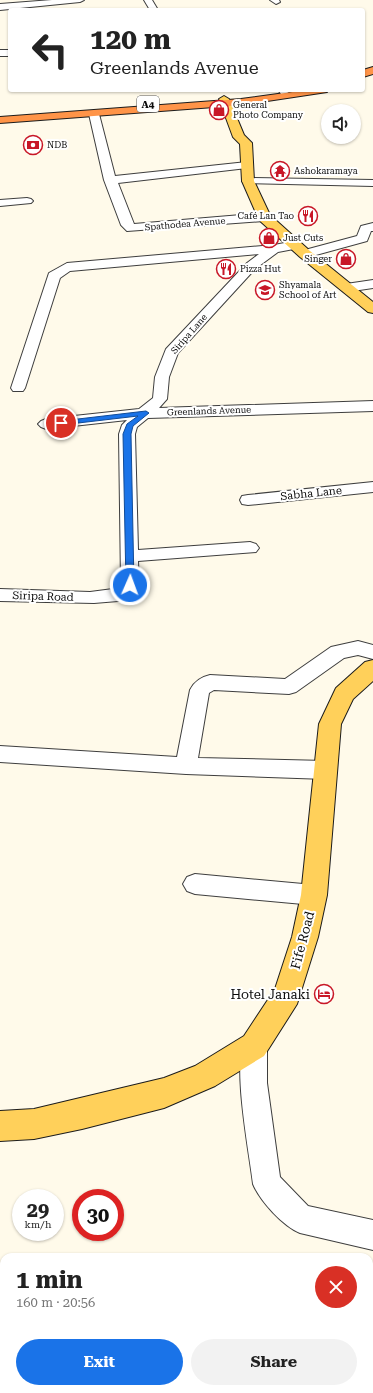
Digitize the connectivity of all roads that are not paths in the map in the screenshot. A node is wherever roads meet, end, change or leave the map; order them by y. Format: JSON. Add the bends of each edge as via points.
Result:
{"nodes":[{"id":1,"x":80,"y":0,"type":"edge"},
{"id":2,"x":0,"y":6,"type":"edge"},
{"id":3,"x":279,"y":92,"type":"edge"},
{"id":4,"x":314,"y":92,"type":"edge"},
{"id":5,"x":239,"y":100,"type":"junction"},
{"id":6,"x":225,"y":101,"type":"junction"},
{"id":7,"x":245,"y":113,"type":"dead end"},
{"id":8,"x":94,"y":114,"type":"junction"},
{"id":9,"x":0,"y":115,"type":"edge"},
{"id":10,"x":0,"y":120,"type":"edge"},
{"id":11,"x":251,"y":130,"type":"dead end"},
{"id":12,"x":246,"y":143,"type":"junction"},
{"id":13,"x":247,"y":165,"type":"junction"},
{"id":14,"x":110,"y":180,"type":"junction"},
{"id":15,"x":248,"y":181,"type":"junction"},
{"id":16,"x":373,"y":183,"type":"edge"},
{"id":17,"x":27,"y":201,"type":"dead end"},
{"id":18,"x":0,"y":203,"type":"edge"},
{"id":19,"x":264,"y":217,"type":"junction"},
{"id":20,"x":373,"y":227,"type":"edge"},
{"id":21,"x":368,"y":238,"type":"edge"},
{"id":22,"x":274,"y":249,"type":"junction"},
{"id":23,"x":300,"y":250,"type":"junction"},
{"id":24,"x":373,"y":284,"type":"edge"},
{"id":25,"x":346,"y":288,"type":"junction"},
{"id":26,"x":371,"y":306,"type":"edge"},
{"id":27,"x":18,"y":388,"type":"dead end"},
{"id":28,"x":373,"y":406,"type":"edge"},
{"id":29,"x":146,"y":413,"type":"junction"},
{"id":30,"x":46,"y":424,"type":"dead end"},
{"id":31,"x":373,"y":487,"type":"edge"},
{"id":32,"x":248,"y":500,"type":"dead end"},
{"id":33,"x":250,"y":548,"type":"dead end"},
{"id":34,"x":131,"y":556,"type":"junction"},
{"id":35,"x":0,"y":595,"type":"edge"},
{"id":36,"x":118,"y":595,"type":"joint"},
{"id":37,"x":373,"y":652,"type":"edge"},
{"id":38,"x":373,"y":668,"type":"edge"},
{"id":39,"x":0,"y":754,"type":"edge"},
{"id":40,"x":186,"y":766,"type":"junction"},
{"id":41,"x":326,"y":770,"type":"junction"},
{"id":42,"x":195,"y":884,"type":"dead end"},
{"id":43,"x":314,"y":895,"type":"junction"},
{"id":44,"x":254,"y":1046,"type":"junction"},
{"id":45,"x":0,"y":1126,"type":"edge"},
{"id":46,"x":373,"y":1235,"type":"edge"}],
"edges":[{"from":1,"to":2,"type":"street"},
{"from":3,"to":5,"type":"highway","number":"A4"},
{"from":4,"to":5,"type":"highway","number":"A4"},
{"from":5,"to":6,"type":"highway","number":"A4"},
{"from":5,"to":7,"type":"main road"},
{"from":6,"to":8,"type":"highway","number":"A4"},
{"from":6,"to":9,"type":"highway","number":"A4"},
{"from":6,"to":12,"type":"main road","via":[[239,137]]},
{"from":8,"to":10,"type":"highway","number":"A4"},
{"from":8,"to":14,"type":"street","name":"Spathodea Avenue"},
{"from":11,"to":12,"type":"main road","via":[[253,139]]},
{"from":12,"to":13,"type":"main road"},
{"from":13,"to":14,"type":"street"},
{"from":13,"to":15,"type":"main road"},
{"from":14,"to":19,"type":"street","name":"Spathodea Avenue","via":[[127,225],[131,228]]},
{"from":15,"to":16,"type":"street"},
{"from":15,"to":19,"type":"main road"},
{"from":17,"to":18,"type":"street"},
{"from":19,"to":23,"type":"main road"},
{"from":20,"to":21,"type":"street","via":[[365,229]]},
{"from":21,"to":23,"type":"street","name":"Siripa Lane"},
{"from":22,"to":23,"type":"street","name":"Siripa Lane"},
{"from":22,"to":27,"type":"street","name":"Siripa Lane","via":[[67,267],[54,276]]},
{"from":22,"to":29,"type":"street","name":"Siripa Lane","via":[[251,266],[171,352],[162,377],[160,399]]},
{"from":23,"to":25,"type":"main road"},
{"from":24,"to":25,"type":"street"},
{"from":25,"to":26,"type":"main road"},
{"from":28,"to":29,"type":"street","name":"Greenlands Avenue"},
{"from":29,"to":30,"type":"street","name":"Greenlands Avenue"},
{"from":29,"to":34,"type":"street","name":"Siripa Lane","via":[[130,426],[127,434]]},
{"from":31,"to":32,"type":"street","name":"Sabha Lane"},
{"from":33,"to":34,"type":"street"},
{"from":34,"to":36,"type":"street","name":"Siripa Lane","via":[[130,585]]},
{"from":35,"to":36,"type":"street","name":"Siripa Road"},
{"from":37,"to":40,"type":"street","via":[[358,648],[338,652],[289,687],[210,682],[200,690]]},
{"from":38,"to":41,"type":"main road","name":"Fife Road","via":[[344,694],[330,724]]},
{"from":39,"to":40,"type":"street"},
{"from":40,"to":41,"type":"street"},
{"from":41,"to":43,"type":"main road","name":"Fife Road"},
{"from":42,"to":43,"type":"street"},
{"from":43,"to":44,"type":"main road","name":"Fife Road","via":[[305,937],[287,994]]},
{"from":44,"to":45,"type":"main road","name":"Fife Road","via":[[205,1076],[164,1093],[34,1124]]},
{"from":44,"to":46,"type":"street","via":[[254,1083],[267,1184],[300,1219]]}]}
